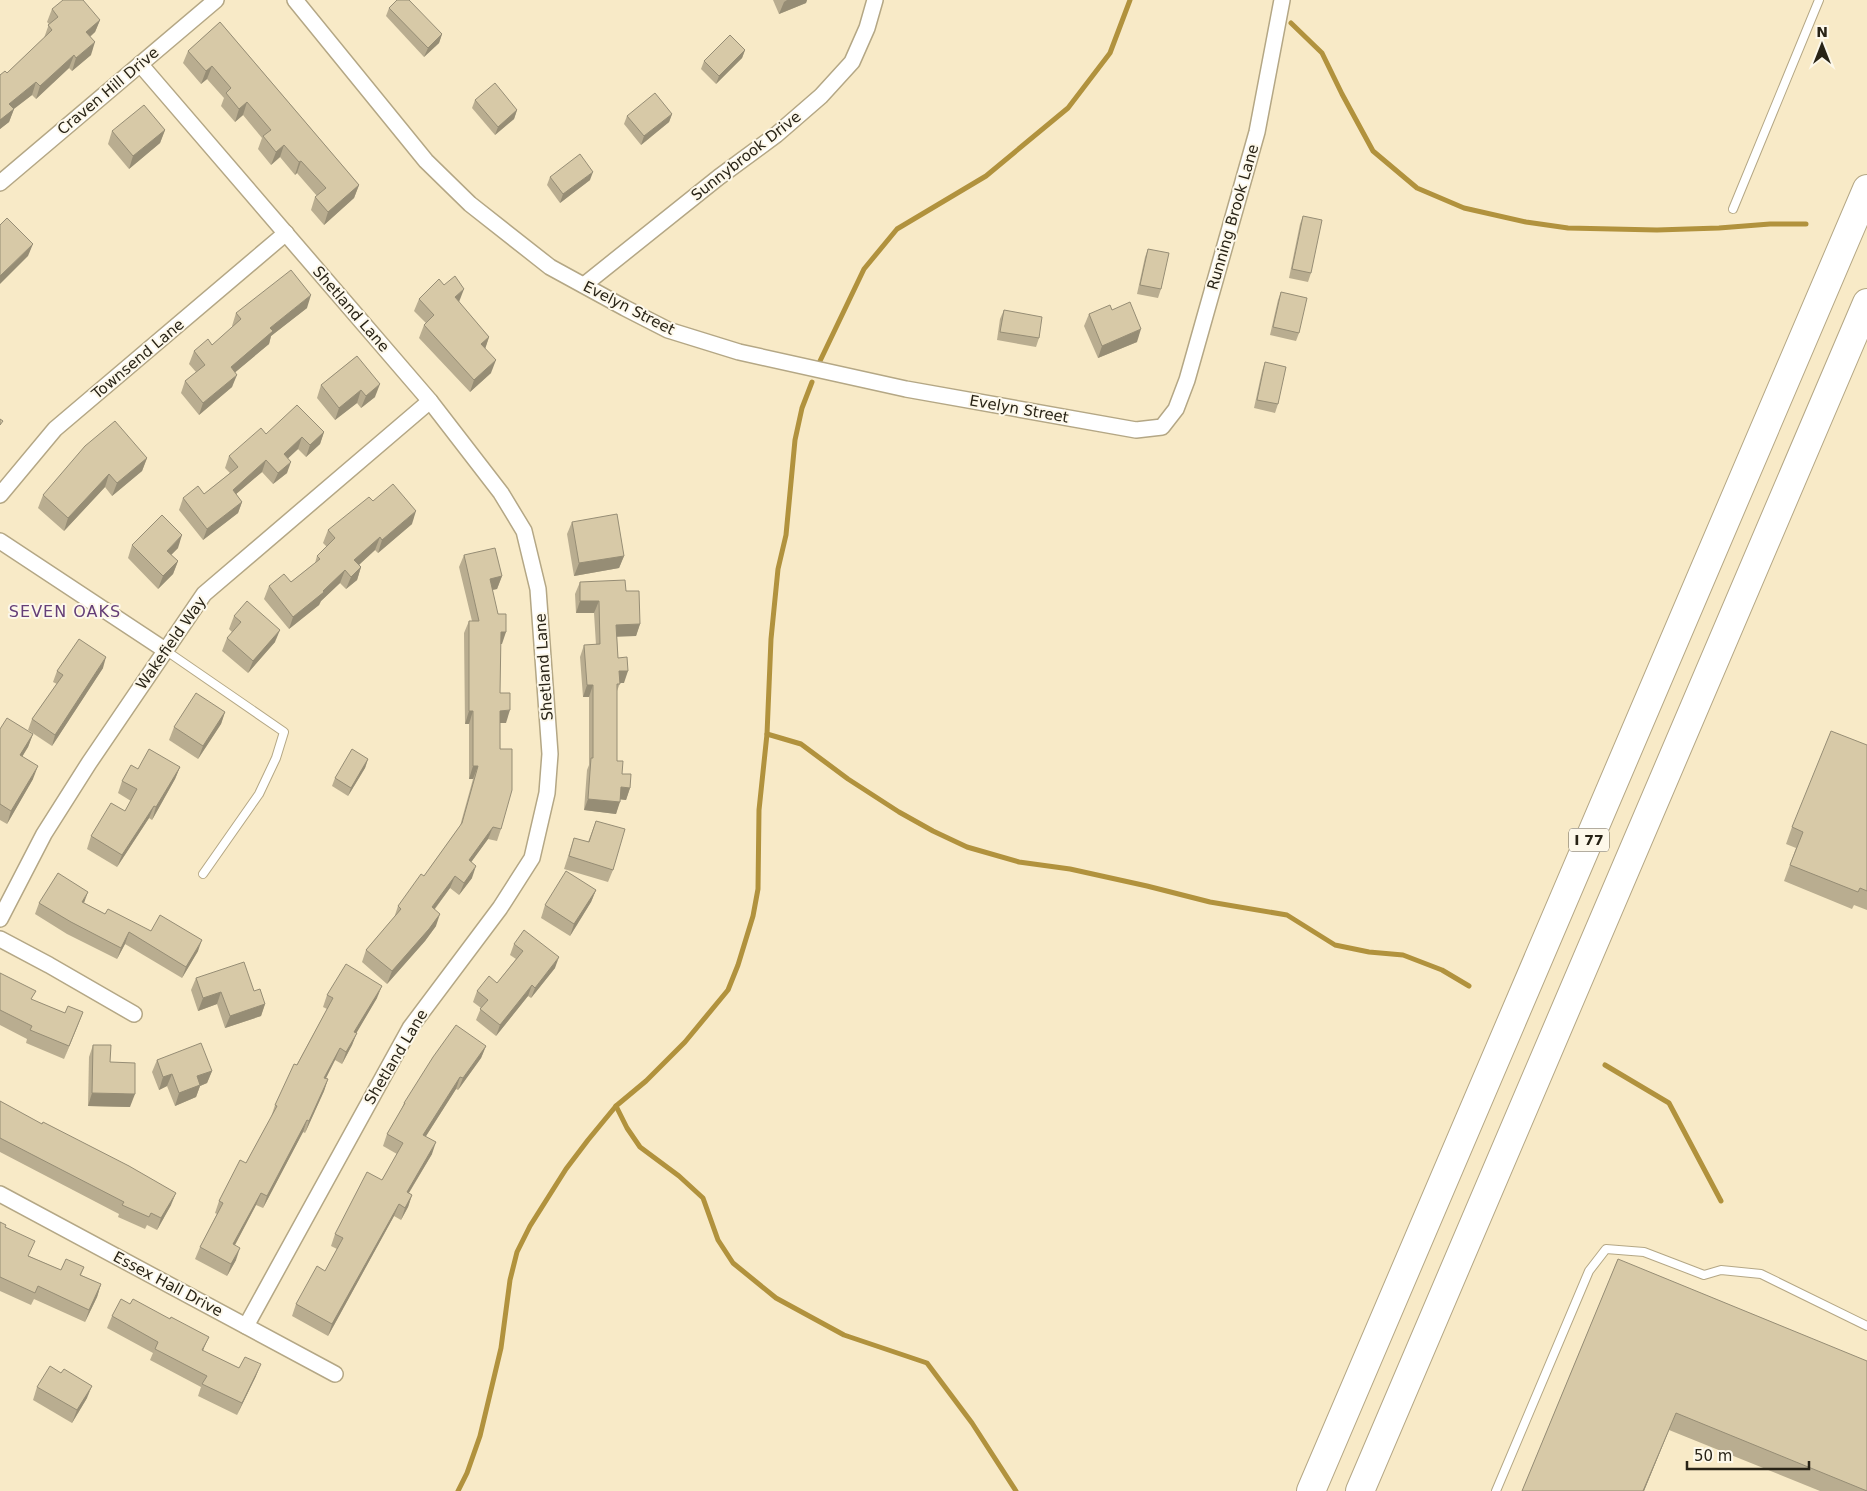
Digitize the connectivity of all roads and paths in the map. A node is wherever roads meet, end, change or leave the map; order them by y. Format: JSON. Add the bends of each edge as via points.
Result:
{"nodes":[{"id":1,"x":216,"y":0,"type":"edge"},
{"id":2,"x":295,"y":0,"type":"edge"},
{"id":3,"x":874,"y":0,"type":"edge"},
{"id":4,"x":1282,"y":0,"type":"edge"},
{"id":5,"x":1819,"y":0,"type":"edge"},
{"id":6,"x":140,"y":64,"type":"junction"},
{"id":7,"x":0,"y":183,"type":"edge"},
{"id":8,"x":1867,"y":189,"type":"edge"},
{"id":9,"x":1733,"y":209,"type":"dead end"},
{"id":10,"x":286,"y":233,"type":"junction"},
{"id":11,"x":584,"y":285,"type":"junction"},
{"id":12,"x":1867,"y":303,"type":"edge"},
{"id":13,"x":430,"y":401,"type":"junction"},
{"id":14,"x":1162,"y":427,"type":"joint"},
{"id":15,"x":0,"y":495,"type":"edge"},
{"id":16,"x":0,"y":541,"type":"edge"},
{"id":17,"x":165,"y":650,"type":"junction"},
{"id":18,"x":204,"y":874,"type":"dead end"},
{"id":19,"x":0,"y":919,"type":"edge"},
{"id":20,"x":0,"y":939,"type":"edge"},
{"id":21,"x":134,"y":1014,"type":"dead end"},
{"id":22,"x":0,"y":1194,"type":"edge"},
{"id":23,"x":246,"y":1326,"type":"junction"},
{"id":24,"x":1867,"y":1326,"type":"edge"},
{"id":25,"x":335,"y":1374,"type":"dead end"},
{"id":26,"x":1311,"y":1491,"type":"edge"},
{"id":27,"x":1360,"y":1491,"type":"edge"},
{"id":28,"x":1496,"y":1491,"type":"edge"}],
"edges":[{"from":1,"to":6,"type":"street","name":"Craven Hill Drive"},
{"from":2,"to":11,"type":"street","name":"Evelyn Street","via":[[438,174],[470,204],[550,267]]},
{"from":3,"to":11,"type":"street","name":"Sunnybrook Drive","via":[[867,28],[852,62],[821,96]]},
{"from":4,"to":14,"type":"street","name":"Running Brook Lane","via":[[1257,132],[1187,380],[1176,409]]},
{"from":5,"to":9,"type":"lane"},
{"from":6,"to":7,"type":"street","name":"Craven Hill Drive"},
{"from":6,"to":10,"type":"street","name":"Shetland Lane"},
{"from":8,"to":26,"type":"highway","number":"I 77"},
{"from":10,"to":13,"type":"street","name":"Shetland Lane"},
{"from":10,"to":15,"type":"street","name":"Townsend Lane","via":[[55,429]]},
{"from":11,"to":14,"type":"street","name":"Evelyn Street","via":[[668,330],[739,352],[906,389],[1118,427],[1136,430]]},
{"from":12,"to":27,"type":"highway","number":"I 77"},
{"from":13,"to":17,"type":"street","name":"Wakefield Way","via":[[204,594]]},
{"from":13,"to":23,"type":"street","name":"Shetland Lane","via":[[501,493],[524,531],[538,589],[550,754],[547,793],[532,858],[500,908],[410,1028]]},
{"from":16,"to":17,"type":"street"},
{"from":17,"to":18,"type":"lane","via":[[284,732],[259,794]]},
{"from":17,"to":19,"type":"street","name":"Wakefield Way","via":[[44,834]]},
{"from":20,"to":21,"type":"street"},
{"from":22,"to":23,"type":"street","name":"Essex Hall Drive"},
{"from":23,"to":25,"type":"street","name":"Essex Hall Drive"},
{"from":24,"to":28,"type":"lane","via":[[1761,1274],[1721,1270],[1704,1275],[1644,1252],[1606,1249],[1589,1271]]}]}
